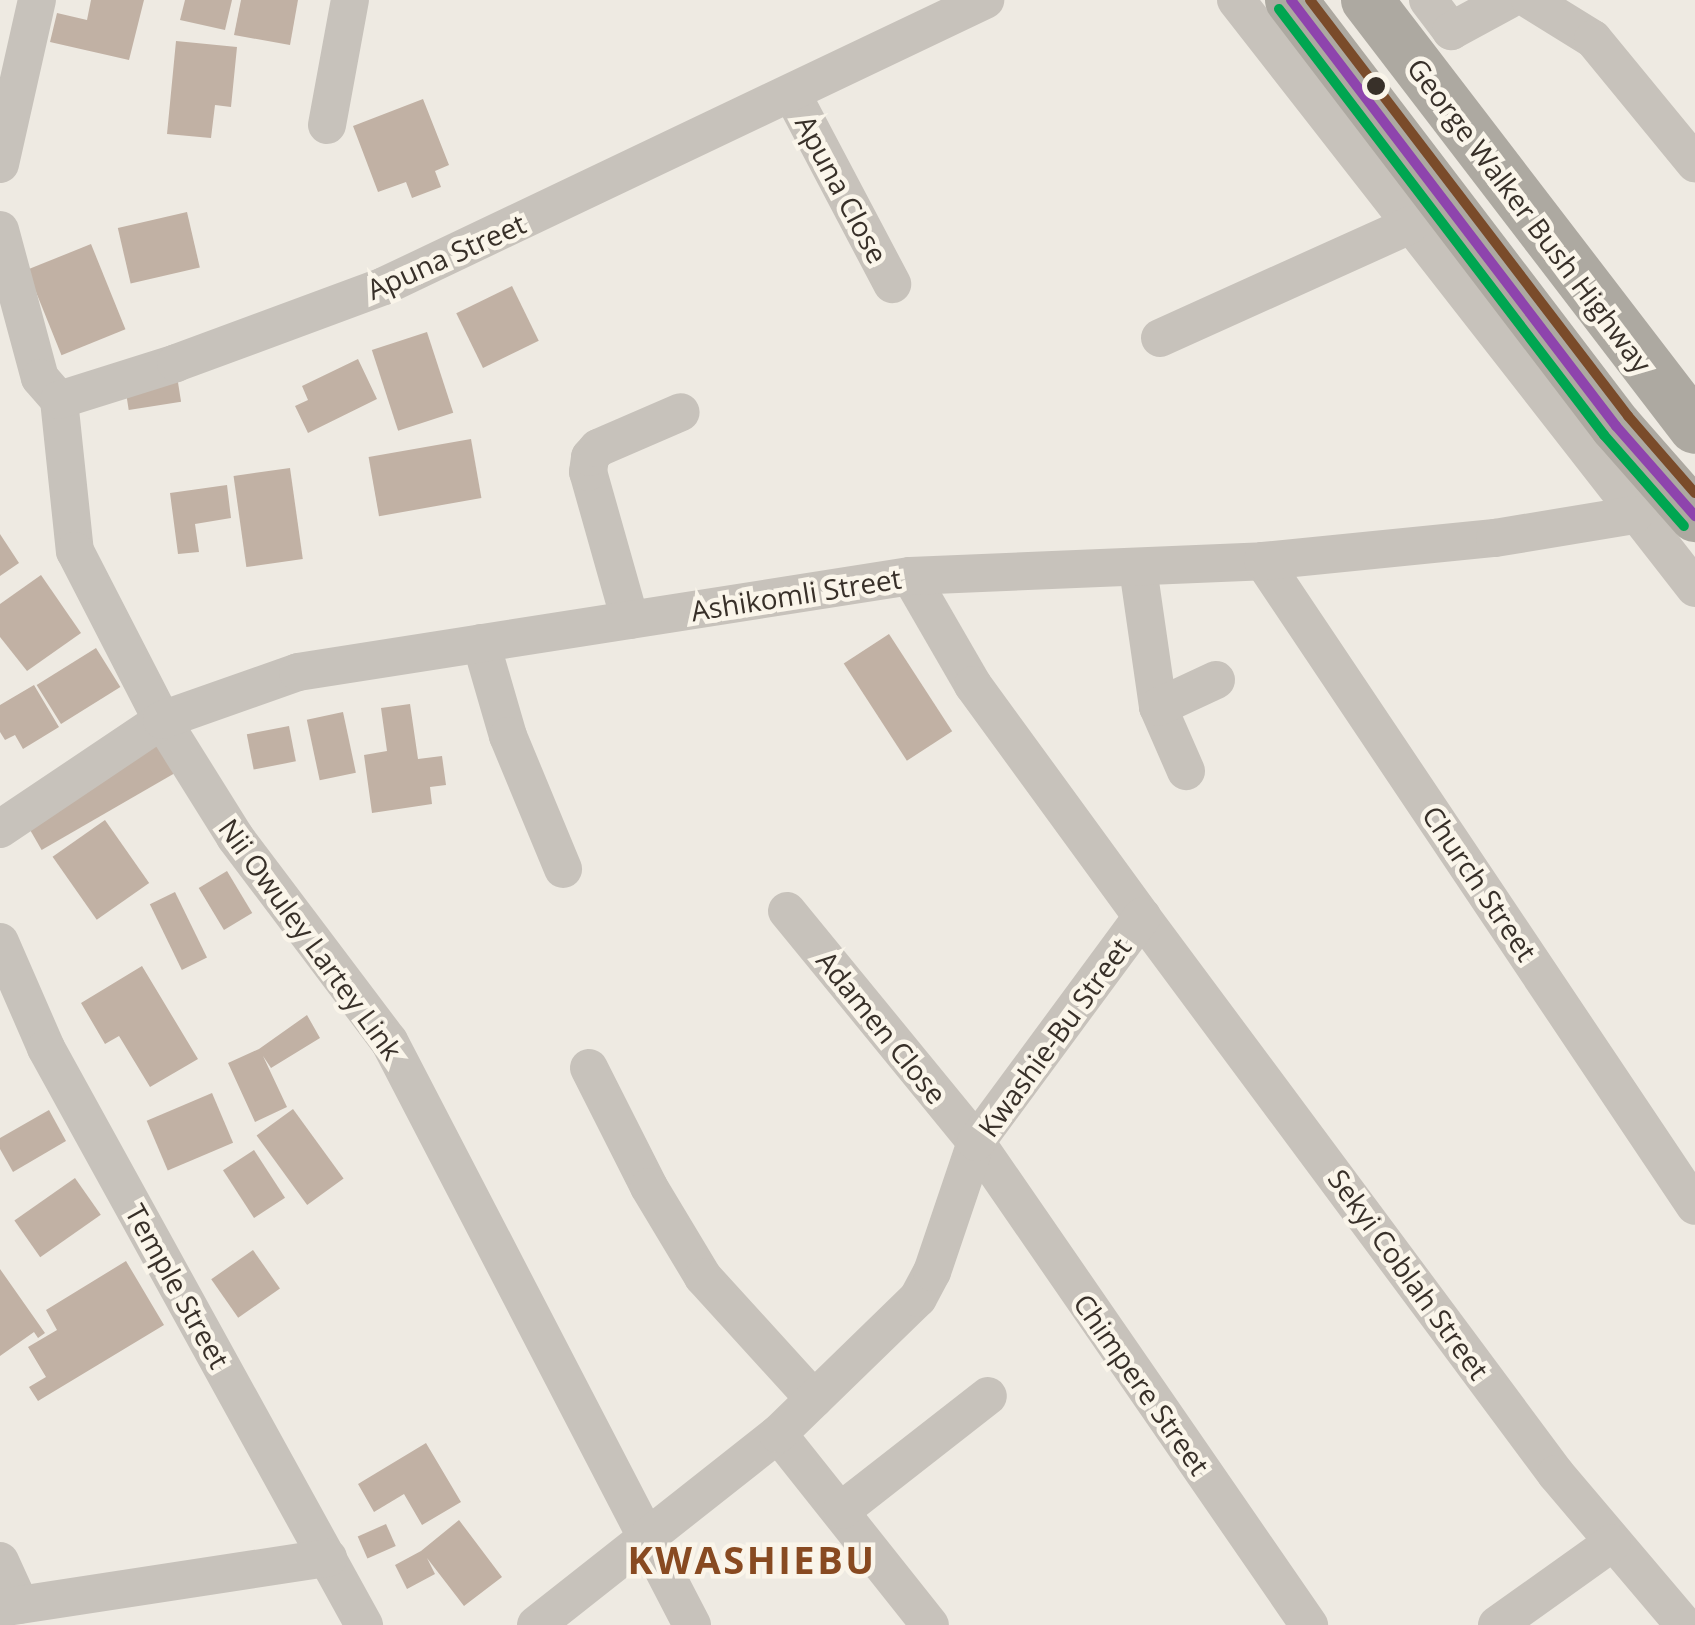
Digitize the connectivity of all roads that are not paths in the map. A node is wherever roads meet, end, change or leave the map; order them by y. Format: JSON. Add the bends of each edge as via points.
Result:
{"nodes":[{"id":1,"x":350,"y":0,"type":"edge"},
{"id":2,"x":985,"y":0,"type":"edge"},
{"id":3,"x":1236,"y":0,"type":"edge"},
{"id":4,"x":1291,"y":0,"type":"edge"},
{"id":5,"x":1367,"y":0,"type":"edge"},
{"id":6,"x":1428,"y":0,"type":"edge"},
{"id":7,"x":1508,"y":0,"type":"edge"},
{"id":8,"x":1540,"y":3,"type":"edge"},
{"id":9,"x":24,"y":6,"type":"edge"},
{"id":10,"x":792,"y":94,"type":"junction"},
{"id":11,"x":326,"y":125,"type":"dead end"},
{"id":12,"x":1693,"y":157,"type":"edge"},
{"id":13,"x":0,"y":164,"type":"edge"},
{"id":14,"x":1410,"y":225,"type":"junction"},
{"id":15,"x":0,"y":230,"type":"edge"},
{"id":16,"x":892,"y":284,"type":"dead end"},
{"id":17,"x":0,"y":316,"type":"edge"},
{"id":18,"x":1160,"y":338,"type":"dead end"},
{"id":19,"x":50,"y":389,"type":"junction"},
{"id":20,"x":680,"y":412,"type":"dead end"},
{"id":21,"x":1695,"y":428,"type":"edge"},
{"id":22,"x":1634,"y":515,"type":"junction"},
{"id":23,"x":1695,"y":516,"type":"edge"},
{"id":24,"x":1263,"y":562,"type":"junction"},
{"id":25,"x":1138,"y":568,"type":"junction"},
{"id":26,"x":910,"y":576,"type":"junction"},
{"id":27,"x":1695,"y":588,"type":"edge"},
{"id":28,"x":630,"y":620,"type":"junction"},
{"id":29,"x":481,"y":642,"type":"junction"},
{"id":30,"x":1216,"y":680,"type":"dead end"},
{"id":31,"x":1158,"y":707,"type":"junction"},
{"id":32,"x":162,"y":720,"type":"junction"},
{"id":33,"x":1186,"y":771,"type":"dead end"},
{"id":34,"x":0,"y":830,"type":"edge"},
{"id":35,"x":563,"y":868,"type":"dead end"},
{"id":36,"x":788,"y":911,"type":"dead end"},
{"id":37,"x":1142,"y":917,"type":"junction"},
{"id":38,"x":0,"y":942,"type":"edge"},
{"id":39,"x":589,"y":1068,"type":"dead end"},
{"id":40,"x":976,"y":1142,"type":"junction"},
{"id":41,"x":1695,"y":1206,"type":"edge"},
{"id":42,"x":988,"y":1396,"type":"dead end"},
{"id":43,"x":814,"y":1398,"type":"junction"},
{"id":44,"x":778,"y":1434,"type":"junction"},
{"id":45,"x":842,"y":1510,"type":"junction"},
{"id":46,"x":646,"y":1536,"type":"junction"},
{"id":47,"x":1612,"y":1544,"type":"junction"},
{"id":48,"x":328,"y":1558,"type":"junction"},
{"id":49,"x":0,"y":1561,"type":"edge"},
{"id":50,"x":10,"y":1606,"type":"edge"},
{"id":51,"x":364,"y":1625,"type":"edge"},
{"id":52,"x":536,"y":1625,"type":"edge"},
{"id":53,"x":692,"y":1625,"type":"edge"},
{"id":54,"x":930,"y":1625,"type":"edge"},
{"id":55,"x":1308,"y":1625,"type":"edge"},
{"id":56,"x":1497,"y":1625,"type":"edge"},
{"id":57,"x":1684,"y":1625,"type":"edge"}],
"edges":[{"from":1,"to":11,"type":"street"},
{"from":2,"to":10,"type":"street","name":"Apuna Street"},
{"from":3,"to":14,"type":"street"},
{"from":4,"to":23,"type":"highway","via":[[1616,426]]},
{"from":5,"to":21,"type":"highway","name":"George Walker Bush Highway"},
{"from":6,"to":7,"type":"street","via":[[1451,32]]},
{"from":8,"to":12,"type":"street","via":[[1593,38]]},
{"from":9,"to":13,"type":"street"},
{"from":10,"to":16,"type":"street","name":"Apuna Close"},
{"from":10,"to":19,"type":"street","name":"Apuna Street","via":[[384,286]]},
{"from":14,"to":18,"type":"street"},
{"from":14,"to":22,"type":"street"},
{"from":15,"to":19,"type":"street"},
{"from":17,"to":19,"type":"street"},
{"from":19,"to":32,"type":"street","name":"Nii Owuley Lartey Link","via":[[75,551]]},
{"from":20,"to":28,"type":"street","via":[[590,457],[588,472]]},
{"from":22,"to":24,"type":"street","name":"Ashikomli Street","via":[[1495,538]]},
{"from":22,"to":27,"type":"street"},
{"from":24,"to":25,"type":"street","name":"Ashikomli Street"},
{"from":24,"to":41,"type":"street","name":"Church Street"},
{"from":25,"to":26,"type":"street","name":"Ashikomli Street"},
{"from":25,"to":31,"type":"street"},
{"from":26,"to":28,"type":"street","name":"Ashikomli Street"},
{"from":26,"to":37,"type":"street","name":"Kwashie-Bu Street","via":[[973,685]]},
{"from":28,"to":29,"type":"street","name":"Ashikomli Street"},
{"from":29,"to":32,"type":"street","name":"Ashikomli Street","via":[[298,672]]},
{"from":29,"to":35,"type":"street","via":[[508,736]]},
{"from":30,"to":31,"type":"street"},
{"from":31,"to":33,"type":"street"},
{"from":32,"to":34,"type":"street","name":"Ashikomli Street"},
{"from":32,"to":46,"type":"street","name":"Nii Owuley Lartey Link","via":[[235,837],[389,1041]]},
{"from":36,"to":40,"type":"street","name":"Adamen Close"},
{"from":37,"to":40,"type":"street","name":"Kwashie-Bu Street"},
{"from":37,"to":47,"type":"street","name":"Sekyi Coblah Street"},
{"from":38,"to":48,"type":"street","name":"Temple Street","via":[[46,1048]]},
{"from":39,"to":43,"type":"street","via":[[702,1277]]},
{"from":40,"to":43,"type":"street","name":"Kwashie-Bu Street","via":[[918,1298]]},
{"from":40,"to":55,"type":"street","name":"Chimpere Street"},
{"from":42,"to":45,"type":"street"},
{"from":43,"to":44,"type":"street","name":"Kwashie-Bu Street"},
{"from":44,"to":45,"type":"street"},
{"from":44,"to":46,"type":"street","name":"Kwashie-Bu Street"},
{"from":45,"to":54,"type":"street"},
{"from":46,"to":52,"type":"street","name":"Kwashie-Bu Street"},
{"from":46,"to":53,"type":"street","name":"Nii Owuley Lartey Link"},
{"from":47,"to":56,"type":"street"},
{"from":47,"to":57,"type":"street","name":"Sekyi Coblah Street"},
{"from":48,"to":50,"type":"street"},
{"from":48,"to":51,"type":"street","name":"Temple Street"},
{"from":49,"to":50,"type":"street"}]}
